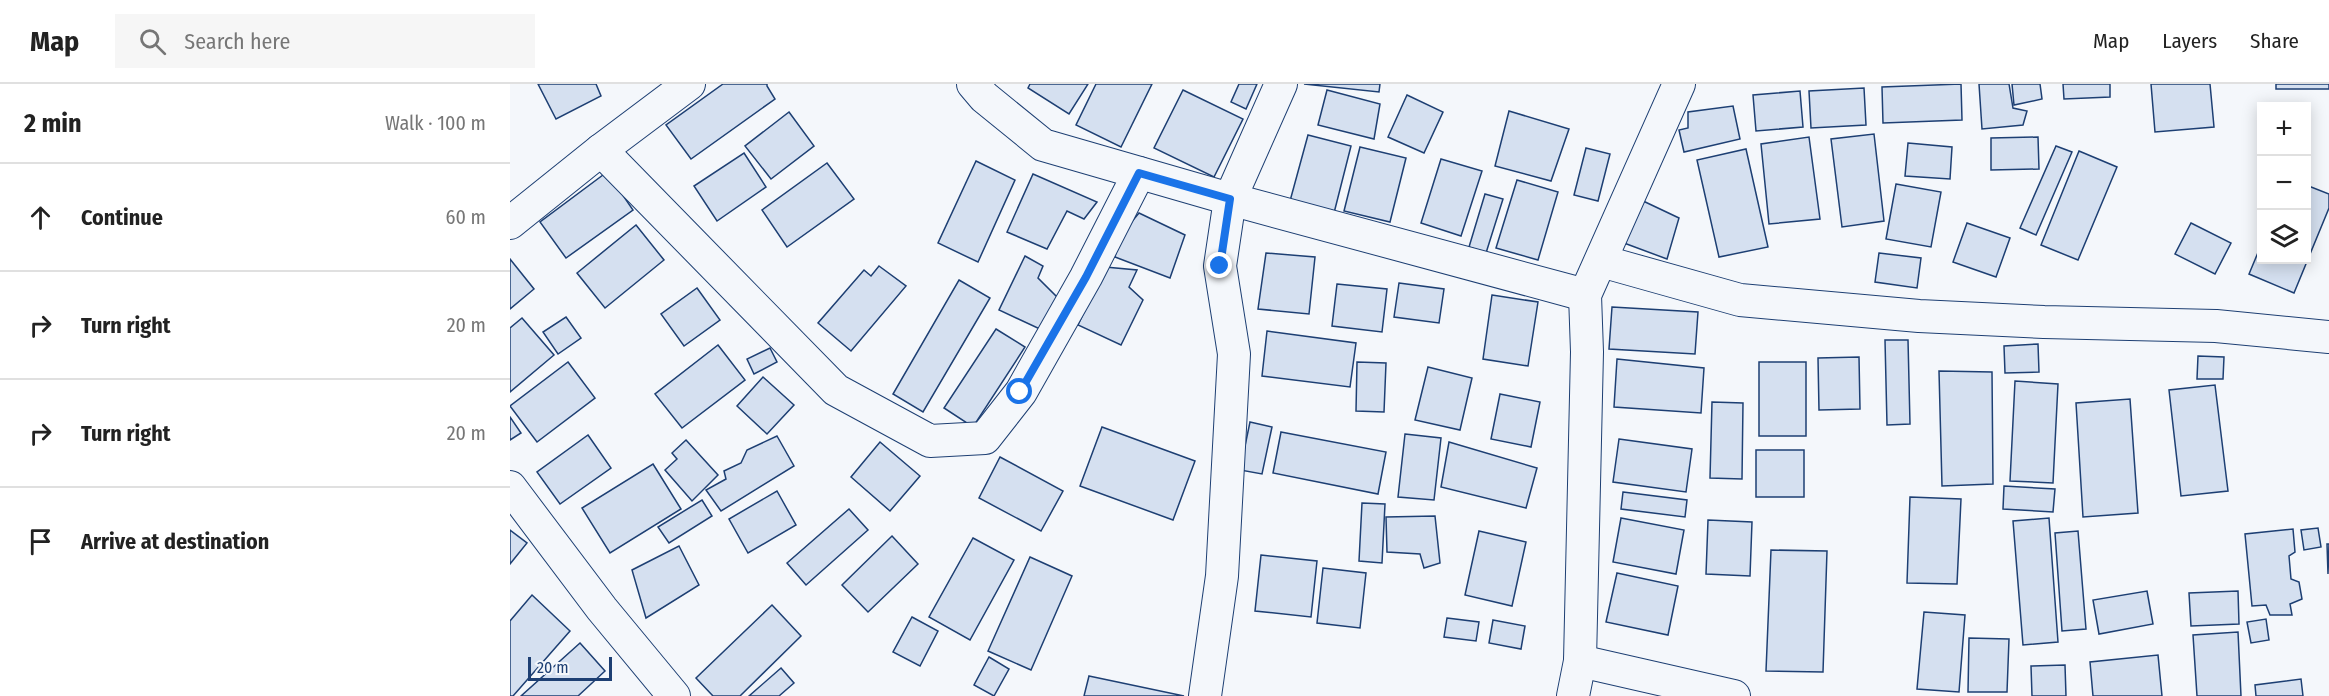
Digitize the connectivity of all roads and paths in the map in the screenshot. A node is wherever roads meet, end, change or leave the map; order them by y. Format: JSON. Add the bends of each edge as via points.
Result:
{"nodes":[{"id":1,"x":689,"y":84,"type":"edge"},
{"id":2,"x":973,"y":84,"type":"edge"},
{"id":3,"x":1281,"y":84,"type":"edge"},
{"id":4,"x":1679,"y":84,"type":"edge"},
{"id":5,"x":601,"y":150,"type":"junction"},
{"id":6,"x":1139,"y":173,"type":"junction"},
{"id":7,"x":1230,"y":199,"type":"junction"},
{"id":8,"x":510,"y":223,"type":"edge"},
{"id":9,"x":1601,"y":261,"type":"junction"},
{"id":10,"x":1585,"y":295,"type":"junction"},
{"id":11,"x":2329,"y":337,"type":"edge"},
{"id":12,"x":510,"y":487,"type":"edge"},
{"id":13,"x":1580,"y":661,"type":"junction"},
{"id":14,"x":674,"y":696,"type":"edge"},
{"id":15,"x":1205,"y":696,"type":"edge"},
{"id":16,"x":1573,"y":696,"type":"edge"},
{"id":17,"x":1734,"y":696,"type":"edge"}],
"edges":[{"from":1,"to":5,"type":"street"},
{"from":2,"to":6,"type":"street","via":[[1043,145]]},
{"from":3,"to":7,"type":"street"},
{"from":4,"to":9,"type":"street"},
{"from":5,"to":6,"type":"street","via":[[836,390],[930,441],[985,438],[1020,392],[1086,277]]},
{"from":5,"to":8,"type":"street"},
{"from":6,"to":7,"type":"street"},
{"from":7,"to":10,"type":"street"},
{"from":7,"to":15,"type":"street","via":[[1220,266],[1234,354],[1222,576]]},
{"from":9,"to":10,"type":"street"},
{"from":9,"to":11,"type":"street","via":[[1740,300],[1919,316],[2216,326]]},
{"from":10,"to":13,"type":"street"},
{"from":12,"to":14,"type":"street"},
{"from":13,"to":16,"type":"street"},
{"from":13,"to":17,"type":"street"}]}
